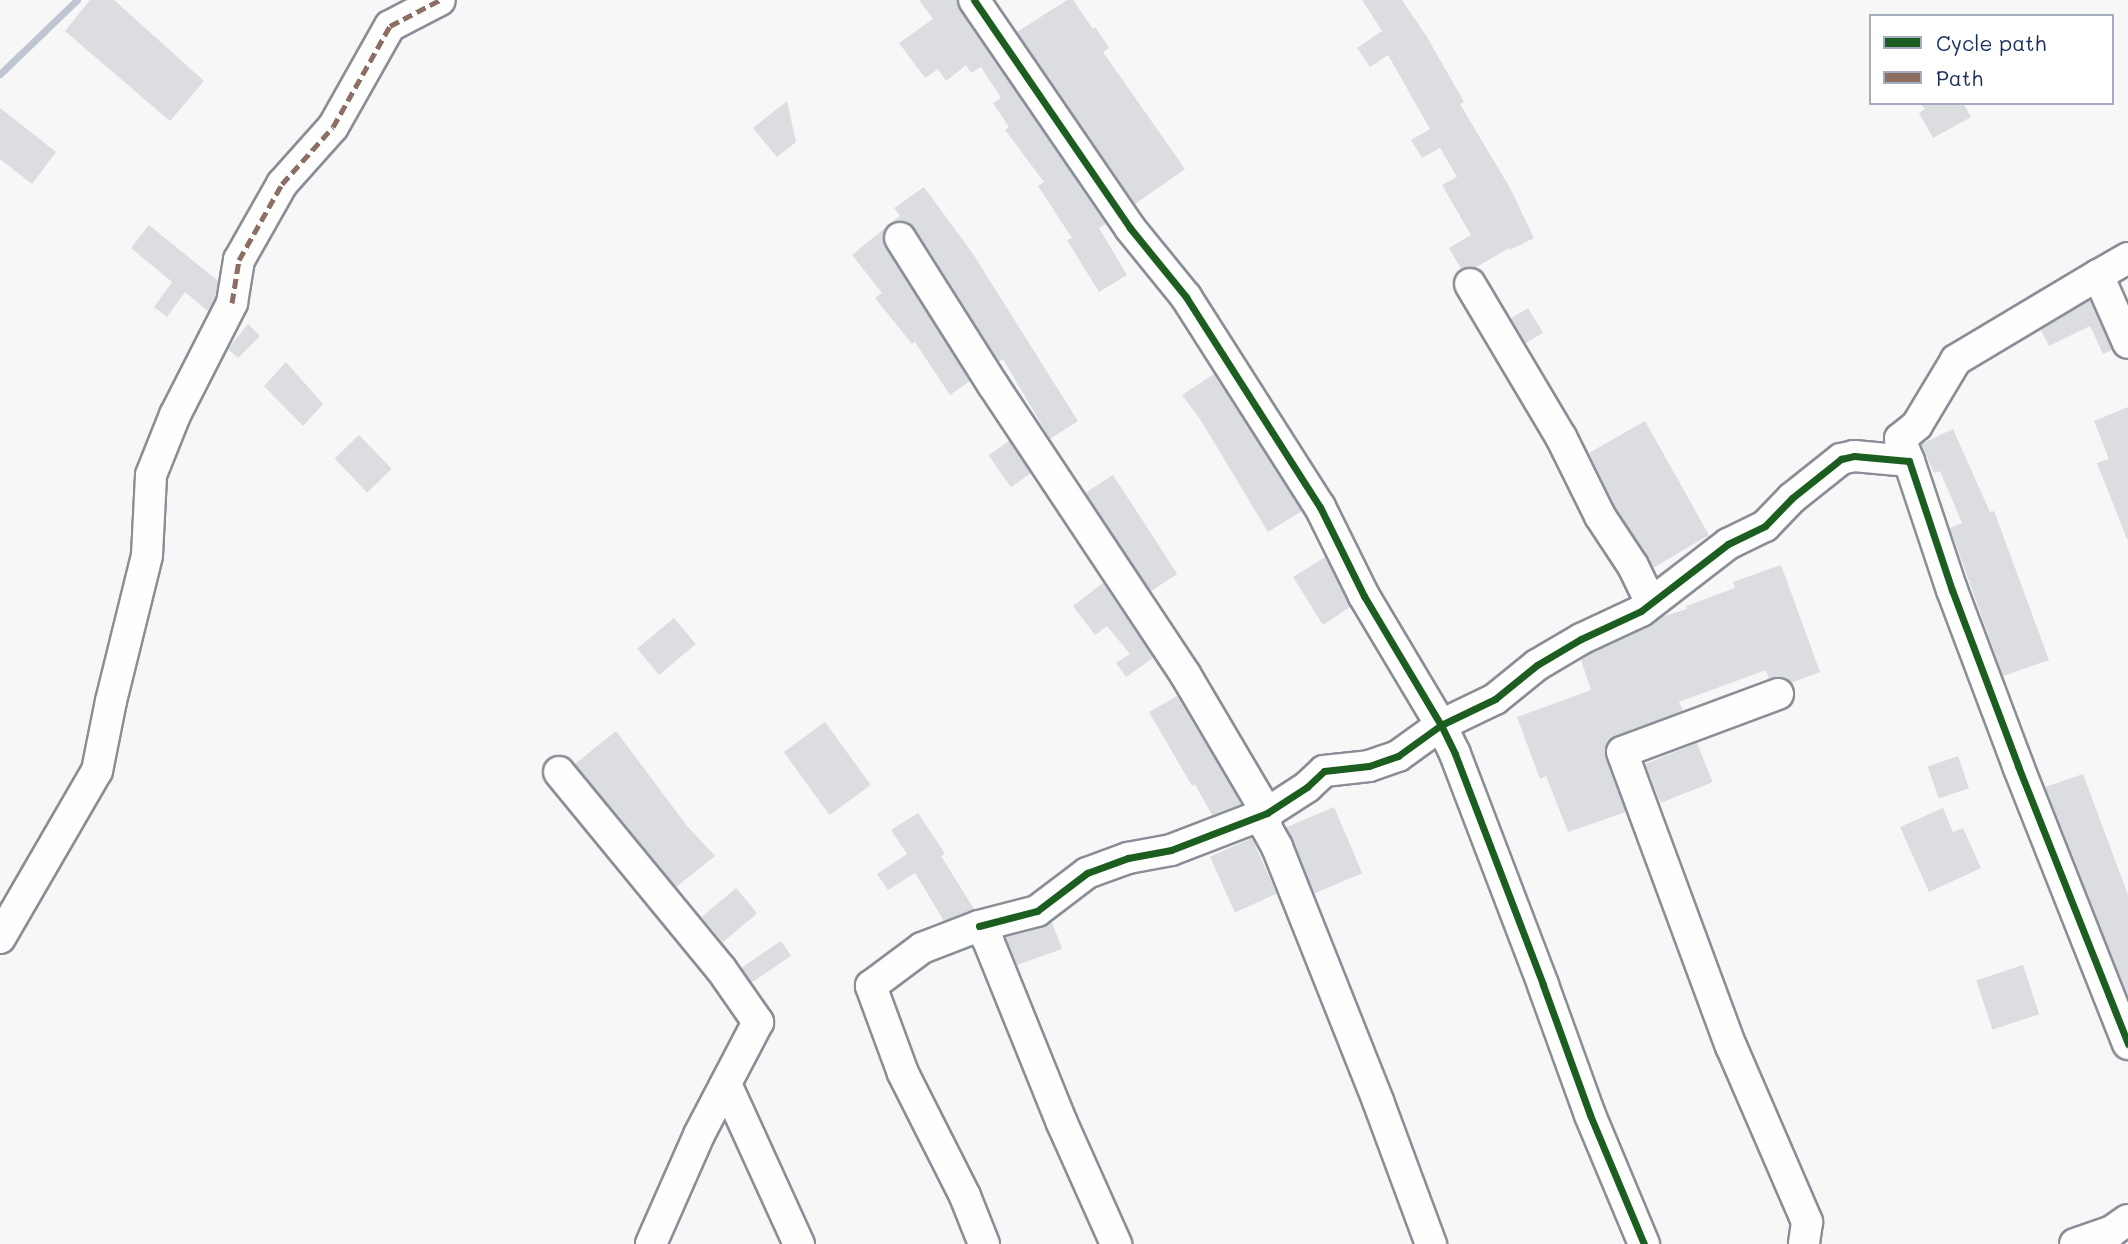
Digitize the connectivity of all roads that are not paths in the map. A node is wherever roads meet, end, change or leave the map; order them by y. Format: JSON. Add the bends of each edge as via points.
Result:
{"nodes":[{"id":1,"x":440,"y":0,"type":"edge"},
{"id":2,"x":974,"y":0,"type":"edge"},
{"id":3,"x":900,"y":238,"type":"dead end"},
{"id":4,"x":2128,"y":258,"type":"edge"},
{"id":5,"x":2098,"y":275,"type":"junction"},
{"id":6,"x":1470,"y":284,"type":"dead end"},
{"id":7,"x":2128,"y":342,"type":"edge"},
{"id":8,"x":1909,"y":461,"type":"junction"},
{"id":9,"x":1651,"y":603,"type":"junction"},
{"id":10,"x":1778,"y":694,"type":"dead end"},
{"id":11,"x":1441,"y":725,"type":"junction"},
{"id":12,"x":559,"y":772,"type":"dead end"},
{"id":13,"x":1267,"y":813,"type":"junction"},
{"id":14,"x":979,"y":926,"type":"junction"},
{"id":15,"x":0,"y":938,"type":"edge"},
{"id":16,"x":2128,"y":1044,"type":"edge"},
{"id":17,"x":726,"y":1084,"type":"junction"},
{"id":18,"x":2128,"y":1220,"type":"edge"},
{"id":19,"x":651,"y":1244,"type":"edge"},
{"id":20,"x":799,"y":1244,"type":"edge"},
{"id":21,"x":984,"y":1244,"type":"edge"},
{"id":22,"x":1116,"y":1244,"type":"edge"},
{"id":23,"x":1431,"y":1244,"type":"edge"},
{"id":24,"x":1644,"y":1244,"type":"edge"},
{"id":25,"x":1804,"y":1244,"type":"edge"},
{"id":26,"x":2075,"y":1244,"type":"edge"}],
"edges":[{"from":1,"to":15,"type":"street","via":[[390,26],[333,127],[282,184],[239,260],[232,303],[175,415],[151,475],[147,555],[97,771]]},
{"from":2,"to":11,"type":"street","via":[[1130,228],[1186,298],[1320,508],[1364,596]]},
{"from":3,"to":13,"type":"street","via":[[1185,674]]},
{"from":4,"to":5,"type":"street"},
{"from":5,"to":7,"type":"street"},
{"from":5,"to":8,"type":"street","via":[[1956,360],[1917,425],[1900,439]]},
{"from":6,"to":9,"type":"street","via":[[1561,437]]},
{"from":8,"to":9,"type":"street","via":[[1841,459],[1765,526],[1728,544]]},
{"from":8,"to":16,"type":"street","via":[[2018,766]]},
{"from":9,"to":11,"type":"street","via":[[1537,665],[1494,699]]},
{"from":10,"to":25,"type":"street","via":[[1622,752],[1731,1046],[1807,1222]]},
{"from":11,"to":13,"type":"street","via":[[1398,756],[1369,766],[1324,771]]},
{"from":11,"to":24,"type":"street"},
{"from":12,"to":17,"type":"street","via":[[721,969],[758,1022]]},
{"from":13,"to":14,"type":"street","via":[[1171,850],[1128,858],[1087,873],[1037,911]]},
{"from":13,"to":23,"type":"street","via":[[1266,827]]},
{"from":14,"to":21,"type":"street","via":[[922,948],[871,986],[903,1073]]},
{"from":14,"to":22,"type":"street"},
{"from":17,"to":19,"type":"street"},
{"from":17,"to":20,"type":"street"},
{"from":18,"to":26,"type":"street"}]}
